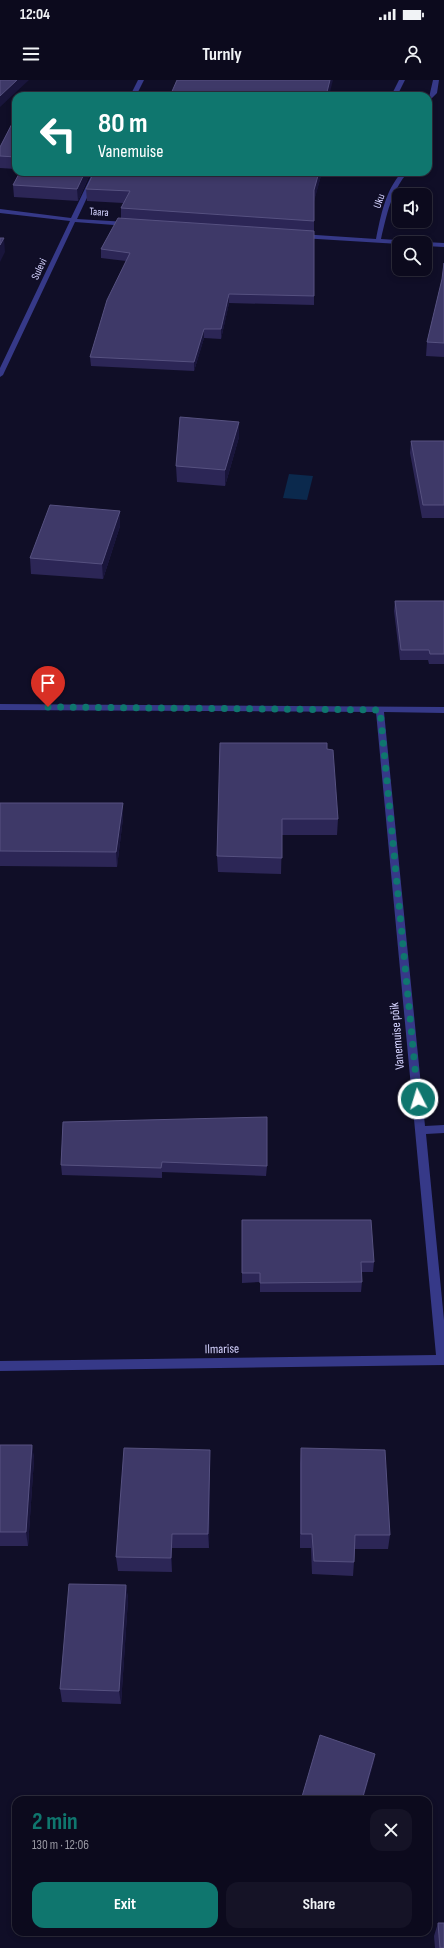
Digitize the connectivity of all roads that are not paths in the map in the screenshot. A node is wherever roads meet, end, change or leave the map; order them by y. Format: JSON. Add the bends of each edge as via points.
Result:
{"nodes":[{"id":1,"x":140,"y":80,"type":"edge"},
{"id":2,"x":402,"y":80,"type":"edge"},
{"id":3,"x":436,"y":80,"type":"edge"},
{"id":4,"x":135,"y":92,"type":"edge"},
{"id":5,"x":396,"y":92,"type":"edge"},
{"id":6,"x":432,"y":95,"type":"edge"},
{"id":7,"x":94,"y":176,"type":"edge"},
{"id":8,"x":400,"y":176,"type":"edge"},
{"id":9,"x":0,"y":210,"type":"edge"},
{"id":10,"x":73,"y":220,"type":"junction"},
{"id":11,"x":136,"y":224,"type":"edge"},
{"id":12,"x":292,"y":235,"type":"edge"},
{"id":13,"x":378,"y":241,"type":"junction"},
{"id":14,"x":392,"y":242,"type":"edge"},
{"id":15,"x":432,"y":244,"type":"edge"},
{"id":16,"x":444,"y":245,"type":"edge"},
{"id":17,"x":0,"y":375,"type":"edge"},
{"id":18,"x":0,"y":707,"type":"edge"},
{"id":19,"x":380,"y":710,"type":"junction"},
{"id":20,"x":444,"y":710,"type":"edge"},
{"id":21,"x":444,"y":1129,"type":"edge"},
{"id":22,"x":420,"y":1130,"type":"junction"},
{"id":23,"x":443,"y":1360,"type":"edge"},
{"id":24,"x":0,"y":1366,"type":"edge"}],
"edges":[{"from":1,"to":4,"type":"street"},
{"from":2,"to":5,"type":"street"},
{"from":3,"to":6,"type":"street"},
{"from":7,"to":10,"type":"street","name":"Sulevi"},
{"from":8,"to":13,"type":"street","name":"Uku","via":[[388,202]]},
{"from":9,"to":10,"type":"street","name":"Taara"},
{"from":10,"to":11,"type":"street","name":"Taara"},
{"from":10,"to":17,"type":"street","name":"Sulevi"},
{"from":12,"to":13,"type":"street"},
{"from":13,"to":14,"type":"street"},
{"from":15,"to":16,"type":"street"},
{"from":18,"to":19,"type":"street"},
{"from":19,"to":20,"type":"street"},
{"from":19,"to":22,"type":"street","name":"Vanemuise põik"},
{"from":21,"to":22,"type":"street"},
{"from":22,"to":23,"type":"street","name":"Vanemuise põik"},
{"from":23,"to":24,"type":"street","name":"Ilmarise"}]}
